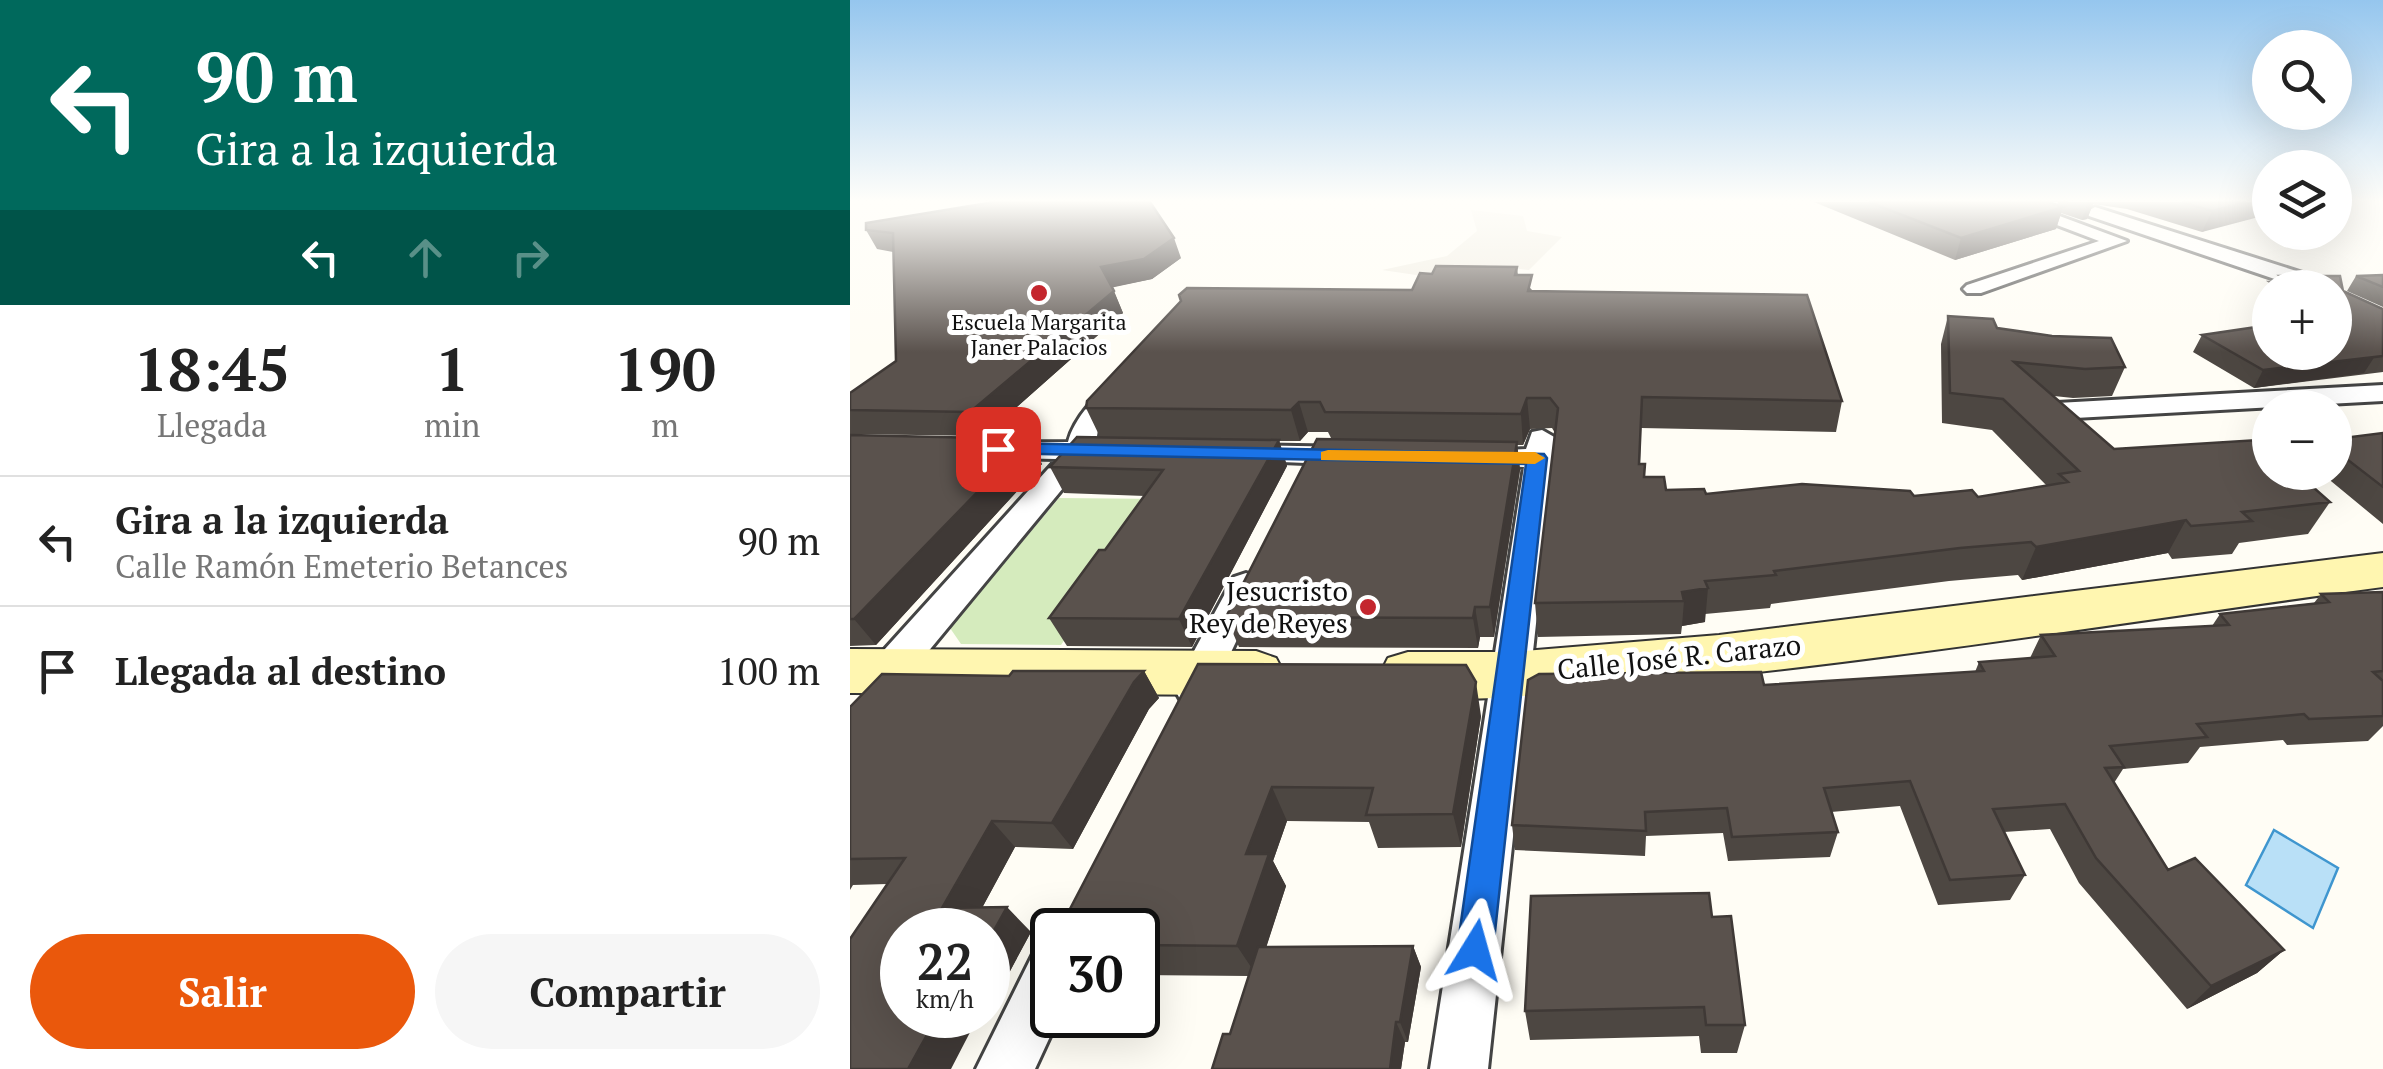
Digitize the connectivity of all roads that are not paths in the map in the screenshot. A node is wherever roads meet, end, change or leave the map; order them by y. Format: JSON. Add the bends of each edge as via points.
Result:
{"nodes":[{"id":1,"x":2085,"y":252,"type":"edge"},
{"id":2,"x":2218,"y":252,"type":"edge"},
{"id":3,"x":2274,"y":270,"type":"edge"},
{"id":4,"x":1974,"y":289,"type":"dead end"},
{"id":5,"x":1138,"y":370,"type":"edge"},
{"id":6,"x":2383,"y":393,"type":"edge"},
{"id":7,"x":2057,"y":411,"type":"edge"},
{"id":8,"x":961,"y":448,"type":"edge"},
{"id":9,"x":1080,"y":450,"type":"junction"},
{"id":10,"x":1138,"y":452,"type":"edge"},
{"id":11,"x":1215,"y":454,"type":"edge"},
{"id":12,"x":1390,"y":457,"type":"edge"},
{"id":13,"x":1449,"y":458,"type":"edge"},
{"id":14,"x":1260,"y":556,"type":"edge"},
{"id":15,"x":2383,"y":570,"type":"edge"},
{"id":16,"x":869,"y":671,"type":"edge"},
{"id":17,"x":1202,"y":673,"type":"junction"},
{"id":18,"x":1299,"y":673,"type":"edge"},
{"id":19,"x":1357,"y":674,"type":"edge"},
{"id":20,"x":1512,"y":674,"type":"junction"},
{"id":21,"x":850,"y":716,"type":"edge"},
{"id":22,"x":1176,"y":724,"type":"edge"},
{"id":23,"x":1030,"y":1018,"type":"edge"},
{"id":24,"x":1005,"y":1069,"type":"edge"},
{"id":25,"x":1459,"y":1069,"type":"edge"}],
"edges":[{"from":1,"to":4,"type":"street"},
{"from":2,"to":3,"type":"street"},
{"from":5,"to":9,"type":"street","via":[[1086,428]]},
{"from":6,"to":7,"type":"street"},
{"from":8,"to":9,"type":"street"},
{"from":9,"to":10,"type":"street"},
{"from":9,"to":16,"type":"street"},
{"from":11,"to":12,"type":"street"},
{"from":13,"to":20,"type":"street","via":[[1540,448]]},
{"from":14,"to":17,"type":"street"},
{"from":15,"to":20,"type":"street","name":"Calle José R. Carazo","via":[[1719,656]]},
{"from":16,"to":17,"type":"street"},
{"from":16,"to":21,"type":"street"},
{"from":17,"to":18,"type":"street"},
{"from":17,"to":22,"type":"street"},
{"from":19,"to":20,"type":"street","name":"Calle José R. Carazo"},
{"from":20,"to":25,"type":"street"},
{"from":23,"to":24,"type":"street"}]}
